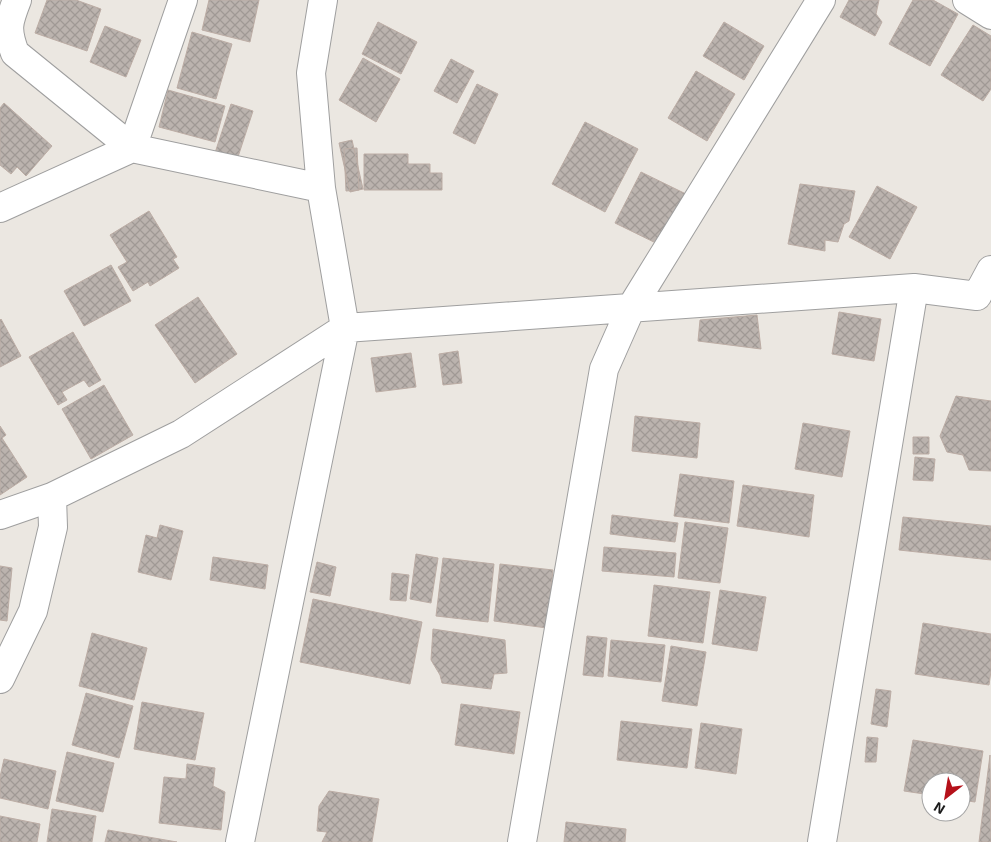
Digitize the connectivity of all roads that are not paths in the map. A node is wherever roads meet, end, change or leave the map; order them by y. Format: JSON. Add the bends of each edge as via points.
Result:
{"nodes":[{"id":1,"x":17,"y":0,"type":"edge"},
{"id":2,"x":183,"y":0,"type":"edge"},
{"id":3,"x":323,"y":0,"type":"edge"},
{"id":4,"x":821,"y":0,"type":"edge"},
{"id":5,"x":967,"y":0,"type":"edge"},
{"id":6,"x":991,"y":15,"type":"edge"},
{"id":7,"x":132,"y":148,"type":"junction"},
{"id":8,"x":321,"y":188,"type":"junction"},
{"id":9,"x":0,"y":208,"type":"edge"},
{"id":10,"x":991,"y":270,"type":"edge"},
{"id":11,"x":914,"y":288,"type":"junction"},
{"id":12,"x":984,"y":297,"type":"edge"},
{"id":13,"x":631,"y":308,"type":"junction"},
{"id":14,"x":345,"y":328,"type":"junction"},
{"id":15,"x":52,"y":497,"type":"junction"},
{"id":16,"x":0,"y":515,"type":"edge"},
{"id":17,"x":0,"y":679,"type":"edge"},
{"id":18,"x":240,"y":842,"type":"edge"},
{"id":19,"x":522,"y":842,"type":"edge"},
{"id":20,"x":822,"y":842,"type":"edge"}],
"edges":[{"from":1,"to":7,"type":"street","via":[[8,35],[15,53]]},
{"from":2,"to":7,"type":"street"},
{"from":3,"to":8,"type":"street","via":[[311,73]]},
{"from":4,"to":13,"type":"street"},
{"from":5,"to":6,"type":"street"},
{"from":7,"to":8,"type":"street"},
{"from":7,"to":9,"type":"street"},
{"from":8,"to":14,"type":"street"},
{"from":10,"to":12,"type":"street"},
{"from":11,"to":12,"type":"street"},
{"from":11,"to":13,"type":"street"},
{"from":11,"to":20,"type":"street"},
{"from":13,"to":14,"type":"street"},
{"from":13,"to":19,"type":"street","via":[[604,369]]},
{"from":14,"to":15,"type":"street","via":[[181,434]]},
{"from":14,"to":18,"type":"street"},
{"from":15,"to":16,"type":"street"},
{"from":15,"to":17,"type":"street","via":[[53,527],[33,611]]}]}
